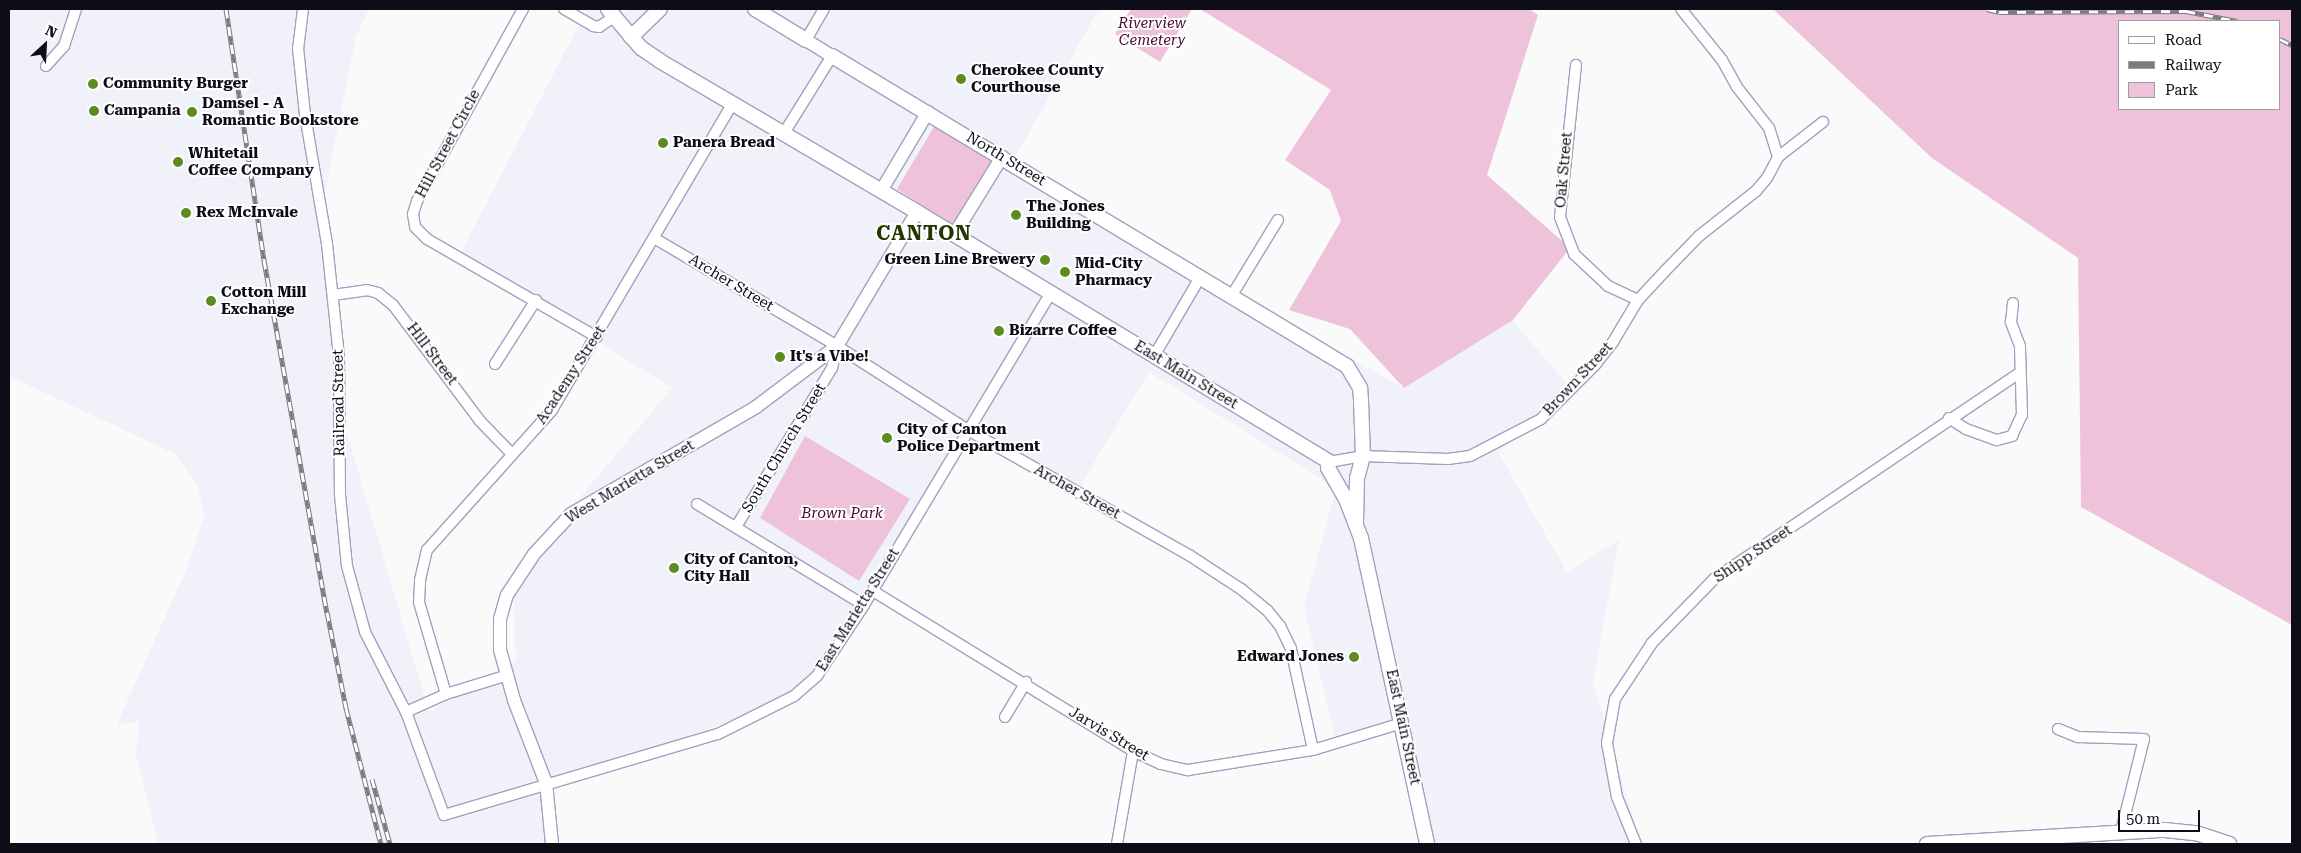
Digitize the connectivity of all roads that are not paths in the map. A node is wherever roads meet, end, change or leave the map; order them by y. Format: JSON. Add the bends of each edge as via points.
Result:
{"nodes":[{"id":1,"x":76,"y":9,"type":"edge"},
{"id":2,"x":303,"y":9,"type":"edge"},
{"id":3,"x":523,"y":9,"type":"edge"},
{"id":4,"x":564,"y":9,"type":"edge"},
{"id":5,"x":660,"y":9,"type":"edge"},
{"id":6,"x":755,"y":9,"type":"edge"},
{"id":7,"x":824,"y":9,"type":"edge"},
{"id":8,"x":1680,"y":9,"type":"edge"},
{"id":9,"x":611,"y":13,"type":"edge"},
{"id":10,"x":631,"y":37,"type":"junction"},
{"id":11,"x":806,"y":40,"type":"junction"},
{"id":12,"x":832,"y":56,"type":"junction"},
{"id":13,"x":1576,"y":65,"type":"dead end"},
{"id":14,"x":46,"y":66,"type":"dead end"},
{"id":15,"x":733,"y":103,"type":"junction"},
{"id":16,"x":928,"y":112,"type":"junction"},
{"id":17,"x":1823,"y":122,"type":"dead end"},
{"id":18,"x":784,"y":133,"type":"junction"},
{"id":19,"x":1002,"y":157,"type":"junction"},
{"id":20,"x":1778,"y":157,"type":"junction"},
{"id":21,"x":881,"y":191,"type":"junction"},
{"id":22,"x":917,"y":212,"type":"junction"},
{"id":23,"x":1278,"y":220,"type":"dead end"},
{"id":24,"x":954,"y":235,"type":"junction"},
{"id":25,"x":654,"y":238,"type":"junction"},
{"id":26,"x":1201,"y":276,"type":"junction"},
{"id":27,"x":1051,"y":293,"type":"junction"},
{"id":28,"x":333,"y":295,"type":"junction"},
{"id":29,"x":1232,"y":295,"type":"junction"},
{"id":30,"x":536,"y":300,"type":"junction"},
{"id":31,"x":1638,"y":300,"type":"junction"},
{"id":32,"x":2013,"y":303,"type":"dead end"},
{"id":33,"x":597,"y":337,"type":"junction"},
{"id":34,"x":837,"y":346,"type":"junction"},
{"id":35,"x":1154,"y":356,"type":"junction"},
{"id":36,"x":495,"y":364,"type":"dead end"},
{"id":37,"x":2019,"y":373,"type":"junction"},
{"id":38,"x":1949,"y":418,"type":"junction"},
{"id":39,"x":968,"y":430,"type":"junction"},
{"id":40,"x":512,"y":454,"type":"junction"},
{"id":41,"x":1363,"y":456,"type":"junction"},
{"id":42,"x":1329,"y":462,"type":"junction"},
{"id":43,"x":698,"y":504,"type":"dead end"},
{"id":44,"x":1356,"y":523,"type":"junction"},
{"id":45,"x":736,"y":527,"type":"junction"},
{"id":46,"x":872,"y":591,"type":"junction"},
{"id":47,"x":864,"y":605,"type":"junction"},
{"id":48,"x":508,"y":675,"type":"junction"},
{"id":49,"x":1026,"y":682,"type":"junction"},
{"id":50,"x":446,"y":694,"type":"junction"},
{"id":51,"x":406,"y":712,"type":"junction"},
{"id":52,"x":1005,"y":717,"type":"dead end"},
{"id":53,"x":1402,"y":723,"type":"junction"},
{"id":54,"x":2058,"y":729,"type":"dead end"},
{"id":55,"x":1313,"y":750,"type":"junction"},
{"id":56,"x":1133,"y":751,"type":"junction"},
{"id":57,"x":546,"y":783,"type":"junction"},
{"id":58,"x":2122,"y":832,"type":"junction"},
{"id":59,"x":552,"y":844,"type":"edge"},
{"id":60,"x":1116,"y":844,"type":"edge"},
{"id":61,"x":1427,"y":844,"type":"edge"},
{"id":62,"x":1636,"y":844,"type":"edge"},
{"id":63,"x":1927,"y":844,"type":"edge"},
{"id":64,"x":2229,"y":844,"type":"edge"}],
"edges":[{"from":1,"to":14,"type":"street","via":[[64,46]]},
{"from":2,"to":28,"type":"street","name":"Railroad Street","via":[[298,48]]},
{"from":3,"to":30,"type":"street","name":"Hill Street Circle","via":[[417,201],[413,214],[415,227],[426,239]]},
{"from":4,"to":9,"type":"street","via":[[599,27]]},
{"from":5,"to":10,"type":"main road"},
{"from":6,"to":11,"type":"main road","name":"North Street"},
{"from":7,"to":11,"type":"street"},
{"from":8,"to":20,"type":"street","via":[[1722,60],[1737,87],[1769,128]]},
{"from":9,"to":10,"type":"main road","name":"East Main Street"},
{"from":10,"to":15,"type":"main road","name":"East Main Street","via":[[654,57]]},
{"from":11,"to":12,"type":"street","name":"North Street"},
{"from":12,"to":16,"type":"main road","name":"North Street"},
{"from":12,"to":18,"type":"street"},
{"from":13,"to":31,"type":"street","name":"Oak Street","via":[[1560,217],[1574,254],[1608,286]]},
{"from":15,"to":18,"type":"main road","name":"East Main Street"},
{"from":15,"to":25,"type":"street","name":"Academy Street"},
{"from":16,"to":19,"type":"main road","name":"North Street"},
{"from":16,"to":21,"type":"street"},
{"from":17,"to":20,"type":"street","name":"Brown Street"},
{"from":18,"to":21,"type":"main road","name":"East Main Street"},
{"from":19,"to":24,"type":"street"},
{"from":19,"to":26,"type":"main road","name":"North Street"},
{"from":20,"to":31,"type":"street","name":"Brown Street","via":[[1756,191],[1699,236]]},
{"from":21,"to":22,"type":"main road","name":"East Main Street"},
{"from":22,"to":24,"type":"main road","name":"East Main Street"},
{"from":22,"to":34,"type":"street","name":"South Church Street"},
{"from":23,"to":29,"type":"street"},
{"from":24,"to":27,"type":"main road","name":"East Main Street"},
{"from":25,"to":33,"type":"street","name":"Academy Street"},
{"from":25,"to":34,"type":"street","name":"Archer Street"},
{"from":26,"to":29,"type":"main road","name":"North Street"},
{"from":26,"to":35,"type":"street"},
{"from":27,"to":35,"type":"main road","name":"East Main Street"},
{"from":27,"to":39,"type":"street","name":"East Marietta Street"},
{"from":28,"to":40,"type":"street","name":"Hill Street","via":[[367,290],[378,293],[393,305],[480,421]]},
{"from":28,"to":51,"type":"street","name":"Railroad Street","via":[[339,357],[340,495],[347,566],[365,632]]},
{"from":29,"to":41,"type":"main road","name":"North Street","via":[[1340,361],[1355,378],[1360,394]]},
{"from":30,"to":33,"type":"street","name":"Hill Street Circle"},
{"from":30,"to":36,"type":"street"},
{"from":31,"to":41,"type":"street","name":"Brown Street","via":[[1614,342],[1595,365],[1541,418],[1513,435],[1470,456],[1448,459]]},
{"from":32,"to":37,"type":"street","via":[[2011,322],[2020,346]]},
{"from":33,"to":40,"type":"street","name":"Academy Street","via":[[552,410]]},
{"from":34,"to":39,"type":"street","name":"Archer Street"},
{"from":34,"to":45,"type":"street","name":"South Church Street","via":[[832,368]]},
{"from":34,"to":48,"type":"street","name":"West Marietta Street","via":[[756,407],[571,514],[555,528],[522,571],[502,611],[498,636]]},
{"from":35,"to":42,"type":"main road","name":"East Main Street"},
{"from":37,"to":38,"type":"street","name":"Shipp Street"},
{"from":37,"to":38,"type":"street","via":[[2022,416],[2012,436],[1997,440],[1966,429]]},
{"from":38,"to":62,"type":"street","name":"Shipp Street","via":[[1876,472],[1714,579],[1652,643],[1615,699],[1607,743],[1617,797]]},
{"from":39,"to":46,"type":"street","name":"East Marietta Street"},
{"from":39,"to":55,"type":"street","name":"Archer Street","via":[[1189,555],[1241,588],[1267,610],[1280,626],[1291,649]]},
{"from":40,"to":50,"type":"street","name":"Academy Street","via":[[438,535],[426,550],[422,562],[419,602]]},
{"from":41,"to":42,"type":"street"},
{"from":41,"to":44,"type":"main road","name":"East Main Street","via":[[1357,478]]},
{"from":42,"to":44,"type":"main road","name":"East Main Street","via":[[1328,468]]},
{"from":43,"to":45,"type":"street"},
{"from":44,"to":53,"type":"main road","name":"East Main Street"},
{"from":45,"to":47,"type":"street"},
{"from":46,"to":47,"type":"street","name":"East Marietta Street"},
{"from":46,"to":49,"type":"street","name":"Jarvis Street"},
{"from":47,"to":57,"type":"street","name":"East Marietta Street","via":[[817,676],[788,699],[718,734]]},
{"from":48,"to":50,"type":"street"},
{"from":48,"to":57,"type":"street","name":"West Marietta Street"},
{"from":49,"to":52,"type":"street"},
{"from":49,"to":56,"type":"street","name":"Jarvis Street"},
{"from":50,"to":51,"type":"street"},
{"from":51,"to":57,"type":"street","name":"Railroad Street","via":[[444,815]]},
{"from":53,"to":55,"type":"street","name":"Jarvis Street"},
{"from":53,"to":61,"type":"main road","name":"East Main Street"},
{"from":54,"to":58,"type":"street","via":[[2078,736],[2144,739]]},
{"from":55,"to":56,"type":"street","name":"Jarvis Street","via":[[1188,770],[1161,764]]},
{"from":56,"to":60,"type":"street"},
{"from":57,"to":59,"type":"street","name":"West Marietta Street"},
{"from":58,"to":63,"type":"main road"},
{"from":58,"to":64,"type":"main road","via":[[2196,832]]}]}
